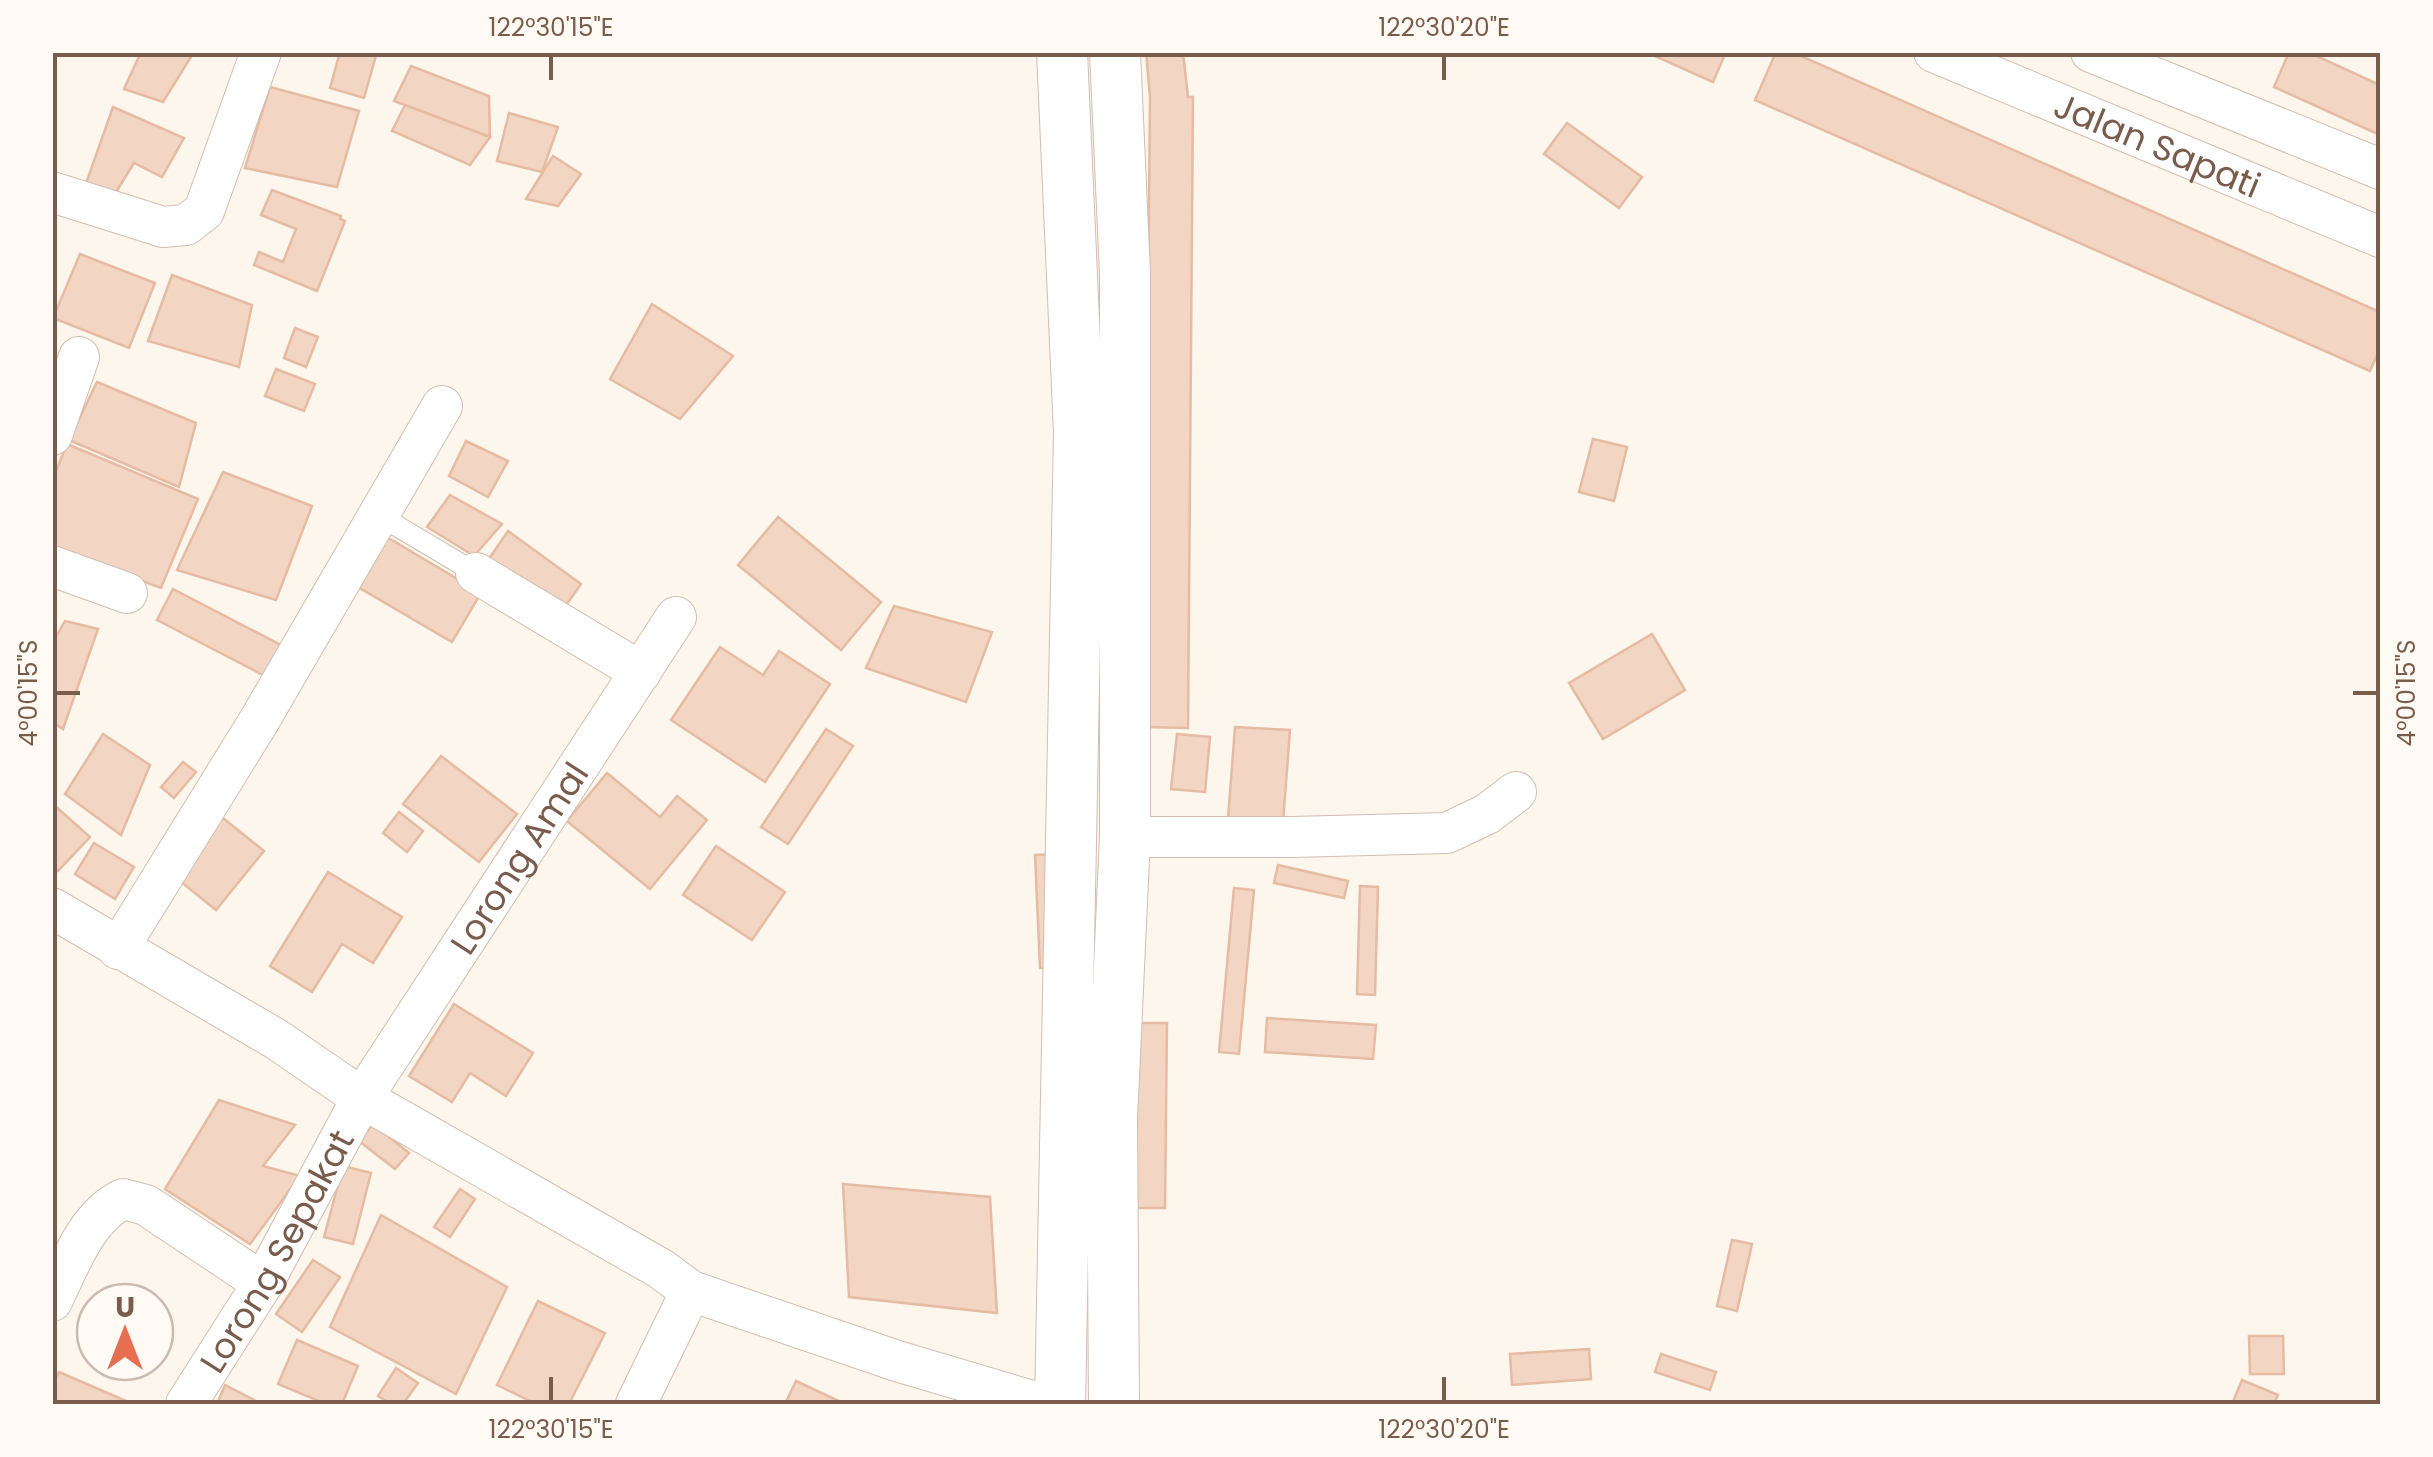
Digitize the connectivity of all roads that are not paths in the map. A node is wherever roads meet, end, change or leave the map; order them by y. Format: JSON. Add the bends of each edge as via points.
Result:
{"nodes":[{"id":1,"x":261,"y":52,"type":"edge"},
{"id":2,"x":1062,"y":52,"type":"edge"},
{"id":3,"x":1115,"y":52,"type":"edge"},
{"id":4,"x":1934,"y":52,"type":"edge"},
{"id":5,"x":2090,"y":52,"type":"edge"},
{"id":6,"x":2342,"y":154,"type":"junction"},
{"id":7,"x":2380,"y":169,"type":"edge"},
{"id":8,"x":52,"y":192,"type":"edge"},
{"id":9,"x":2317,"y":213,"type":"junction"},
{"id":10,"x":2380,"y":238,"type":"edge"},
{"id":11,"x":79,"y":357,"type":"dead end"},
{"id":12,"x":442,"y":406,"type":"dead end"},
{"id":13,"x":52,"y":435,"type":"edge"},
{"id":14,"x":380,"y":516,"type":"junction"},
{"id":15,"x":52,"y":566,"type":"edge"},
{"id":16,"x":476,"y":573,"type":"joint"},
{"id":17,"x":127,"y":593,"type":"dead end"},
{"id":18,"x":676,"y":617,"type":"dead end"},
{"id":19,"x":640,"y":672,"type":"junction"},
{"id":20,"x":1516,"y":792,"type":"dead end"},
{"id":21,"x":1125,"y":836,"type":"junction"},
{"id":22,"x":53,"y":910,"type":"edge"},
{"id":23,"x":118,"y":949,"type":"junction"},
{"id":24,"x":362,"y":1098,"type":"junction"},
{"id":25,"x":263,"y":1283,"type":"junction"},
{"id":26,"x":691,"y":1291,"type":"junction"},
{"id":27,"x":52,"y":1301,"type":"edge"},
{"id":28,"x":186,"y":1404,"type":"edge"},
{"id":29,"x":636,"y":1404,"type":"edge"},
{"id":30,"x":1042,"y":1404,"type":"edge"},
{"id":31,"x":1060,"y":1404,"type":"edge"},
{"id":32,"x":1114,"y":1404,"type":"edge"}],
"edges":[{"from":1,"to":8,"type":"street","via":[[204,211],[186,226],[163,227]]},
{"from":2,"to":31,"type":"street","via":[[1079,432]]},
{"from":3,"to":21,"type":"street","via":[[1125,274]]},
{"from":4,"to":9,"type":"street","name":"Jalan Sapati"},
{"from":5,"to":6,"type":"street","name":"Jalan Sapati"},
{"from":6,"to":7,"type":"street","name":"Jalan Sapati"},
{"from":6,"to":9,"type":"street"},
{"from":9,"to":10,"type":"street","name":"Jalan Sapati"},
{"from":11,"to":13,"type":"street"},
{"from":12,"to":14,"type":"street"},
{"from":14,"to":16,"type":"lane"},
{"from":14,"to":23,"type":"street"},
{"from":15,"to":17,"type":"street"},
{"from":16,"to":19,"type":"street"},
{"from":18,"to":19,"type":"street","name":"Lorong Amal"},
{"from":19,"to":24,"type":"street","name":"Lorong Amal"},
{"from":20,"to":21,"type":"street","via":[[1446,833]]},
{"from":21,"to":32,"type":"street","via":[[1112,1119]]},
{"from":22,"to":23,"type":"street"},
{"from":23,"to":24,"type":"street"},
{"from":24,"to":25,"type":"street","name":"Lorong Sepakat"},
{"from":24,"to":26,"type":"street"},
{"from":25,"to":27,"type":"street","via":[[146,1205],[122,1199],[108,1206],[78,1246]]},
{"from":25,"to":28,"type":"street","name":"Lorong Sepakat"},
{"from":26,"to":29,"type":"street"},
{"from":26,"to":30,"type":"street"}]}
